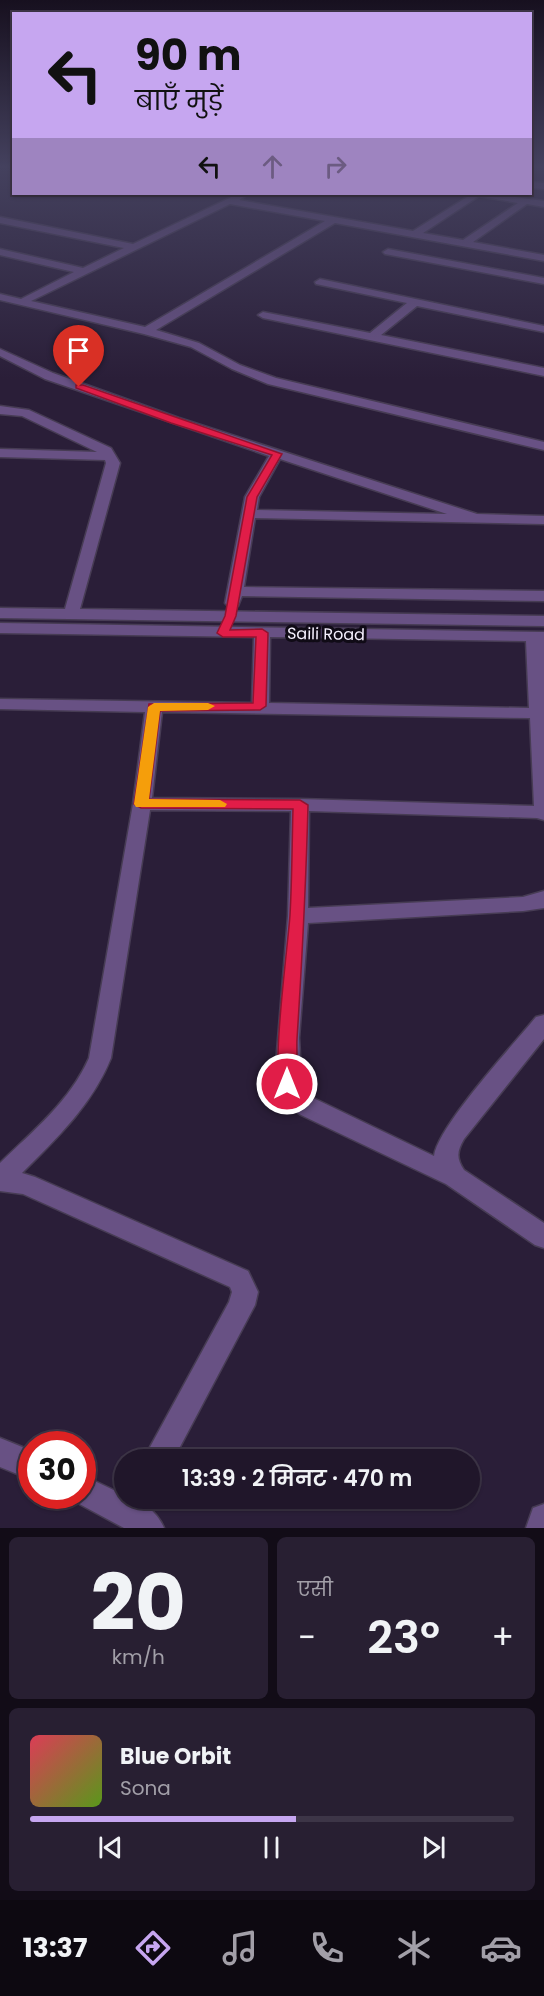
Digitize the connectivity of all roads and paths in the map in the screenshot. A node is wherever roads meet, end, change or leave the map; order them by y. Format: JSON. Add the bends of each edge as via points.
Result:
{"nodes":[{"id":1,"x":82,"y":236,"type":"edge"},
{"id":2,"x":157,"y":236,"type":"edge"},
{"id":3,"x":306,"y":236,"type":"edge"},
{"id":4,"x":428,"y":236,"type":"edge"},
{"id":5,"x":476,"y":236,"type":"edge"},
{"id":6,"x":466,"y":243,"type":"junction"},
{"id":7,"x":135,"y":247,"type":"junction"},
{"id":8,"x":0,"y":252,"type":"edge"},
{"id":9,"x":388,"y":252,"type":"dead end"},
{"id":10,"x":544,"y":258,"type":"edge"},
{"id":11,"x":84,"y":271,"type":"junction"},
{"id":12,"x":544,"y":281,"type":"edge"},
{"id":13,"x":320,"y":282,"type":"dead end"},
{"id":14,"x":0,"y":297,"type":"edge"},
{"id":15,"x":415,"y":302,"type":"junction"},
{"id":16,"x":24,"y":303,"type":"junction"},
{"id":17,"x":263,"y":315,"type":"dead end"},
{"id":18,"x":544,"y":328,"type":"edge"},
{"id":19,"x":147,"y":331,"type":"junction"},
{"id":20,"x":373,"y":336,"type":"junction"},
{"id":21,"x":0,"y":352,"type":"edge"},
{"id":22,"x":544,"y":372,"type":"edge"},
{"id":23,"x":0,"y":410,"type":"edge"},
{"id":24,"x":544,"y":446,"type":"edge"},
{"id":25,"x":0,"y":453,"type":"edge"},
{"id":26,"x":277,"y":454,"type":"junction"},
{"id":27,"x":111,"y":456,"type":"junction"},
{"id":28,"x":544,"y":509,"type":"edge"},
{"id":29,"x":249,"y":514,"type":"junction"},
{"id":30,"x":480,"y":520,"type":"junction"},
{"id":31,"x":538,"y":520,"type":"edge"},
{"id":32,"x":235,"y":591,"type":"junction"},
{"id":33,"x":544,"y":596,"type":"edge"},
{"id":34,"x":0,"y":613,"type":"edge"},
{"id":35,"x":71,"y":615,"type":"junction"},
{"id":36,"x":231,"y":616,"type":"junction"},
{"id":37,"x":544,"y":621,"type":"edge"},
{"id":38,"x":0,"y":628,"type":"edge"},
{"id":39,"x":223,"y":633,"type":"junction"},
{"id":40,"x":262,"y":633,"type":"junction"},
{"id":41,"x":539,"y":637,"type":"edge"},
{"id":42,"x":0,"y":704,"type":"edge"},
{"id":43,"x":260,"y":706,"type":"junction"},
{"id":44,"x":154,"y":707,"type":"junction"},
{"id":45,"x":541,"y":712,"type":"edge"},
{"id":46,"x":141,"y":804,"type":"junction"},
{"id":47,"x":300,"y":805,"type":"junction"},
{"id":48,"x":544,"y":813,"type":"edge"},
{"id":49,"x":544,"y":898,"type":"edge"},
{"id":50,"x":297,"y":916,"type":"junction"},
{"id":51,"x":544,"y":1023,"type":"edge"},
{"id":52,"x":455,"y":1177,"type":"junction"},
{"id":53,"x":0,"y":1180,"type":"edge"},
{"id":54,"x":544,"y":1237,"type":"edge"},
{"id":55,"x":162,"y":1449,"type":"edge"},
{"id":56,"x":0,"y":1452,"type":"edge"},
{"id":57,"x":18,"y":1460,"type":"edge"},
{"id":58,"x":96,"y":1496,"type":"edge"},
{"id":59,"x":137,"y":1513,"type":"edge"},
{"id":60,"x":544,"y":1519,"type":"edge"},
{"id":61,"x":541,"y":1528,"type":"edge"}],
"edges":[{"from":1,"to":7,"type":"street"},
{"from":2,"to":7,"type":"street"},
{"from":3,"to":19,"type":"street"},
{"from":4,"to":6,"type":"street"},
{"from":5,"to":6,"type":"street"},
{"from":6,"to":10,"type":"street","via":[[531,251]]},
{"from":7,"to":11,"type":"street"},
{"from":8,"to":11,"type":"street"},
{"from":9,"to":12,"type":"street"},
{"from":11,"to":16,"type":"street"},
{"from":13,"to":15,"type":"street"},
{"from":14,"to":16,"type":"street"},
{"from":15,"to":18,"type":"street"},
{"from":15,"to":20,"type":"street"},
{"from":16,"to":19,"type":"street"},
{"from":17,"to":20,"type":"street"},
{"from":19,"to":24,"type":"street","via":[[195,345],[272,381]]},
{"from":20,"to":22,"type":"street"},
{"from":21,"to":26,"type":"street","via":[[49,376]]},
{"from":23,"to":27,"type":"street","via":[[25,413]]},
{"from":25,"to":27,"type":"street"},
{"from":26,"to":29,"type":"street","via":[[252,497]]},
{"from":26,"to":30,"type":"street"},
{"from":27,"to":35,"type":"street","via":[[113,463]]},
{"from":28,"to":31,"type":"street"},
{"from":29,"to":30,"type":"street"},
{"from":29,"to":32,"type":"street"},
{"from":30,"to":31,"type":"street"},
{"from":32,"to":33,"type":"street"},
{"from":32,"to":36,"type":"street"},
{"from":34,"to":35,"type":"street"},
{"from":35,"to":36,"type":"street"},
{"from":36,"to":37,"type":"street"},
{"from":36,"to":39,"type":"street"},
{"from":38,"to":39,"type":"street","name":"Saili Road"},
{"from":39,"to":40,"type":"street","name":"Saili Road"},
{"from":40,"to":41,"type":"street","name":"Saili Road"},
{"from":40,"to":43,"type":"street"},
{"from":41,"to":45,"type":"street"},
{"from":42,"to":44,"type":"street"},
{"from":43,"to":44,"type":"street"},
{"from":43,"to":45,"type":"street"},
{"from":44,"to":46,"type":"street"},
{"from":45,"to":48,"type":"street"},
{"from":46,"to":47,"type":"street"},
{"from":46,"to":53,"type":"street","via":[[94,1077]]},
{"from":47,"to":48,"type":"street"},
{"from":47,"to":50,"type":"street"},
{"from":49,"to":50,"type":"street","via":[[523,904]]},
{"from":50,"to":52,"type":"street","via":[[287,1056],[291,1094],[309,1108]]},
{"from":51,"to":52,"type":"street","via":[[447,1146],[445,1161]]},
{"from":52,"to":54,"type":"street"},
{"from":53,"to":55,"type":"street","via":[[26,1184],[240,1279],[245,1292],[242,1305]]},
{"from":56,"to":57,"type":"street"},
{"from":58,"to":59,"type":"street"},
{"from":60,"to":61,"type":"street"}]}
